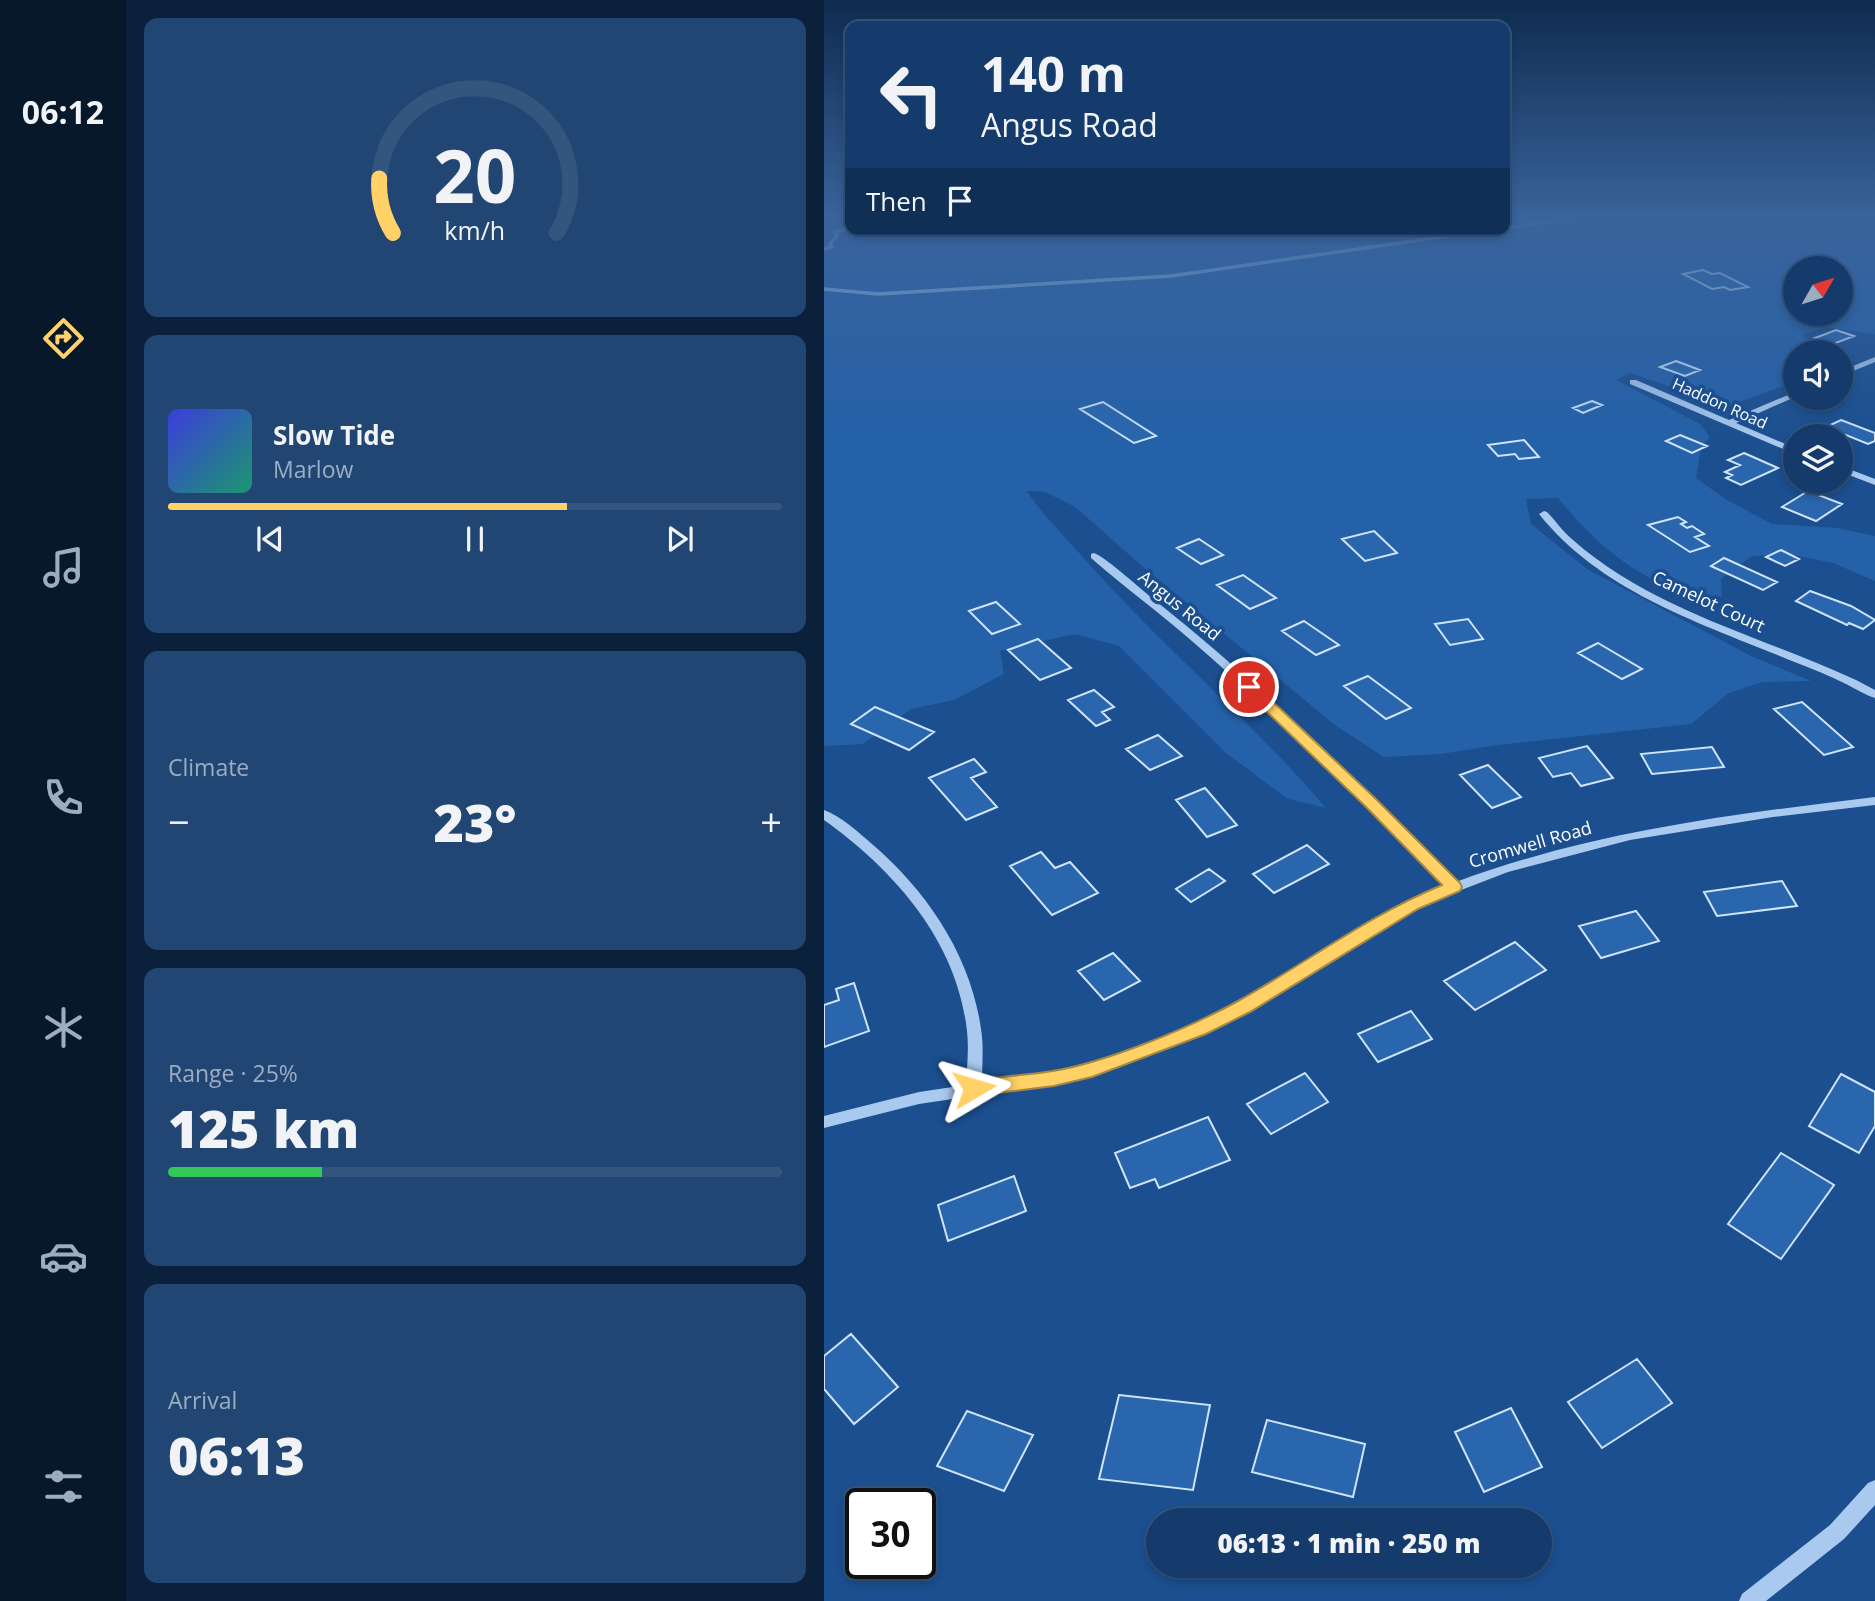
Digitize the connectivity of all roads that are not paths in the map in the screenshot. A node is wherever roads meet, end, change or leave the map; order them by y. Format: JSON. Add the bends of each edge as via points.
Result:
{"nodes":[{"id":1,"x":1875,"y":359,"type":"edge"},
{"id":2,"x":1853,"y":369,"type":"edge"},
{"id":3,"x":1633,"y":382,"type":"dead end"},
{"id":4,"x":1783,"y":399,"type":"edge"},
{"id":5,"x":1731,"y":422,"type":"junction"},
{"id":6,"x":1783,"y":446,"type":"edge"},
{"id":7,"x":1853,"y":474,"type":"edge"},
{"id":8,"x":1875,"y":482,"type":"edge"},
{"id":9,"x":1544,"y":514,"type":"dead end"},
{"id":10,"x":1094,"y":556,"type":"dead end"},
{"id":11,"x":1875,"y":695,"type":"edge"},
{"id":12,"x":1875,"y":801,"type":"edge"},
{"id":13,"x":824,"y":814,"type":"edge"},
{"id":14,"x":1453,"y":887,"type":"junction"},
{"id":15,"x":974,"y":1088,"type":"junction"},
{"id":16,"x":824,"y":1122,"type":"edge"},
{"id":17,"x":1875,"y":1490,"type":"edge"},
{"id":18,"x":1749,"y":1601,"type":"edge"}],
"edges":[{"from":1,"to":2,"type":"street"},
{"from":3,"to":5,"type":"street","name":"Haddon Road"},
{"from":4,"to":5,"type":"street"},
{"from":5,"to":6,"type":"street","name":"Haddon Road"},
{"from":7,"to":8,"type":"street"},
{"from":9,"to":11,"type":"street","name":"Camelot Court","via":[[1586,557],[1676,608]]},
{"from":10,"to":14,"type":"street","name":"Angus Road","via":[[1268,705]]},
{"from":12,"to":14,"type":"street","name":"Cromwell Road","via":[[1630,836]]},
{"from":13,"to":15,"type":"street","via":[[875,852],[942,933],[969,1004]]},
{"from":14,"to":15,"type":"street","name":"Cromwell Road","via":[[1412,904],[1199,1029],[1092,1069]]},
{"from":15,"to":16,"type":"street","name":"Cromwell Road"},
{"from":17,"to":18,"type":"street","via":[[1837,1532]]}]}
